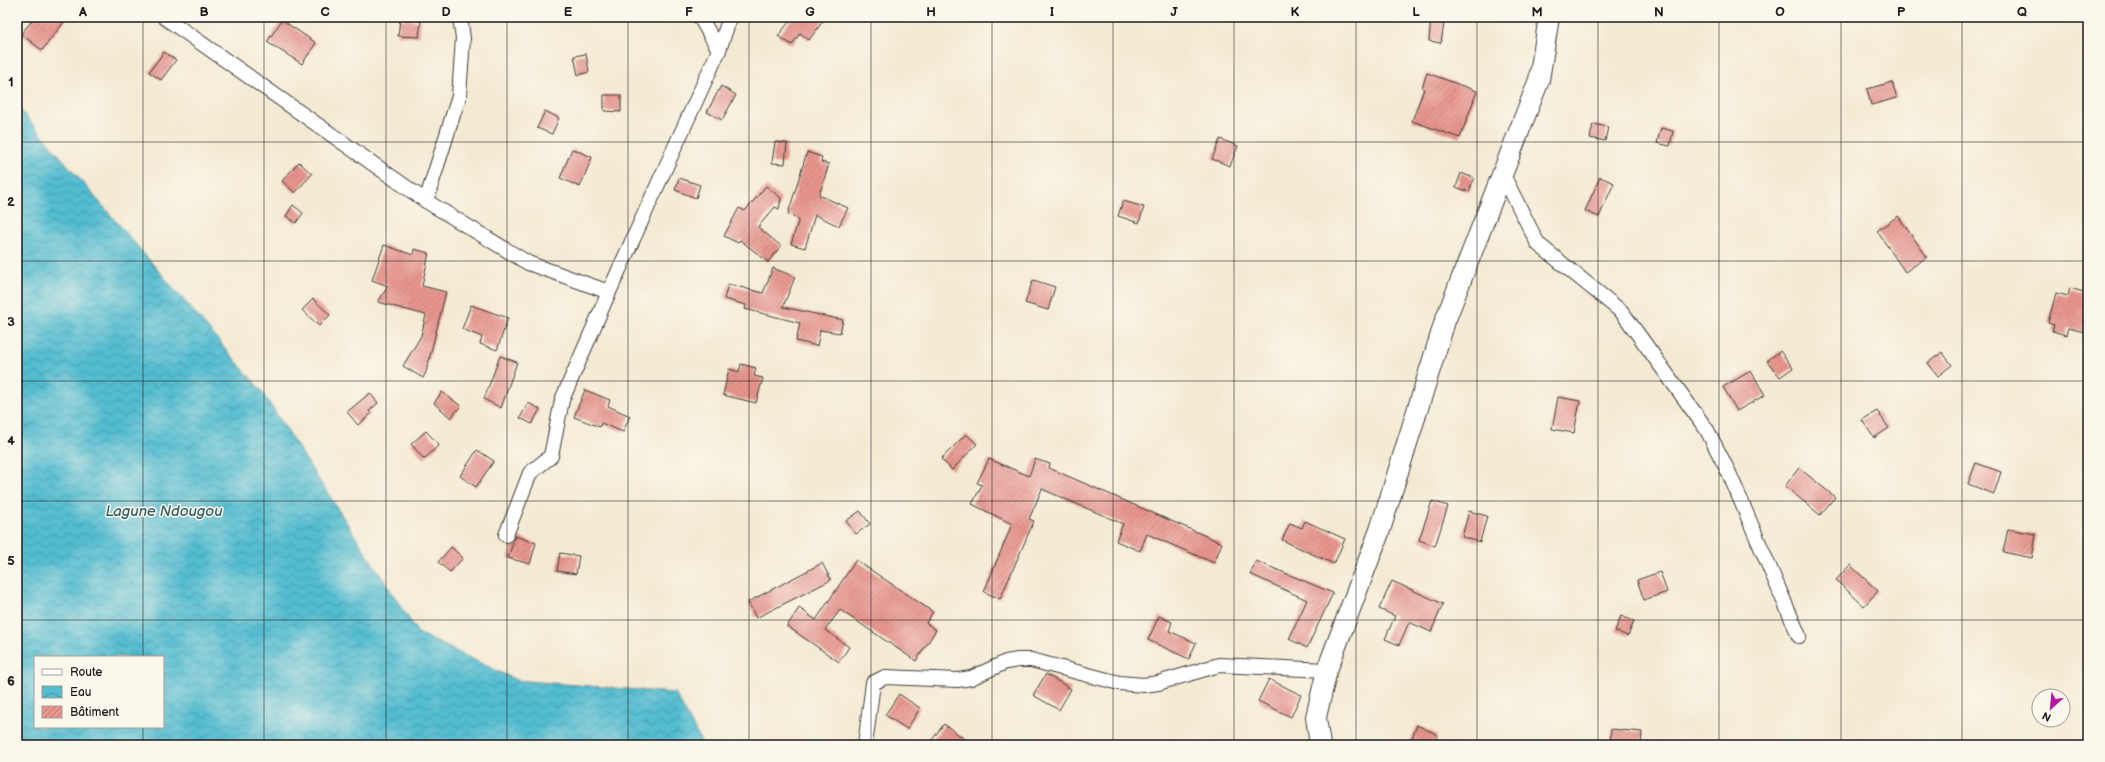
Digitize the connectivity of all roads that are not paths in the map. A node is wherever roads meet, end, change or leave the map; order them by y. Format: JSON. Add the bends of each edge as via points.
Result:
{"nodes":[{"id":1,"x":164,"y":17,"type":"edge"},
{"id":2,"x":460,"y":17,"type":"edge"},
{"id":3,"x":700,"y":17,"type":"edge"},
{"id":4,"x":730,"y":17,"type":"edge"},
{"id":5,"x":1549,"y":17,"type":"edge"},
{"id":6,"x":719,"y":50,"type":"junction"},
{"id":7,"x":1503,"y":176,"type":"junction"},
{"id":8,"x":426,"y":201,"type":"junction"},
{"id":9,"x":609,"y":292,"type":"junction"},
{"id":10,"x":506,"y":534,"type":"dead end"},
{"id":11,"x":1799,"y":636,"type":"dead end"},
{"id":12,"x":1327,"y":670,"type":"junction"},
{"id":13,"x":865,"y":745,"type":"edge"},
{"id":14,"x":1320,"y":745,"type":"edge"}],
"edges":[{"from":1,"to":8,"type":"street"},
{"from":2,"to":8,"type":"street","via":[[463,38],[459,96]]},
{"from":3,"to":6,"type":"street"},
{"from":4,"to":6,"type":"street"},
{"from":5,"to":7,"type":"street","via":[[1539,80]]},
{"from":6,"to":9,"type":"street"},
{"from":7,"to":11,"type":"street","via":[[1538,244],[1622,312],[1707,430],[1729,473]]},
{"from":7,"to":12,"type":"street","via":[[1445,321],[1380,530]]},
{"from":8,"to":9,"type":"street","via":[[528,263]]},
{"from":9,"to":10,"type":"street","via":[[562,400],[551,456],[530,473]]},
{"from":12,"to":13,"type":"street","via":[[1219,664],[1144,685],[1119,683],[1030,660],[1006,662],[971,678],[958,680],[885,676],[873,683]]},
{"from":12,"to":14,"type":"street","via":[[1316,717]]}]}
